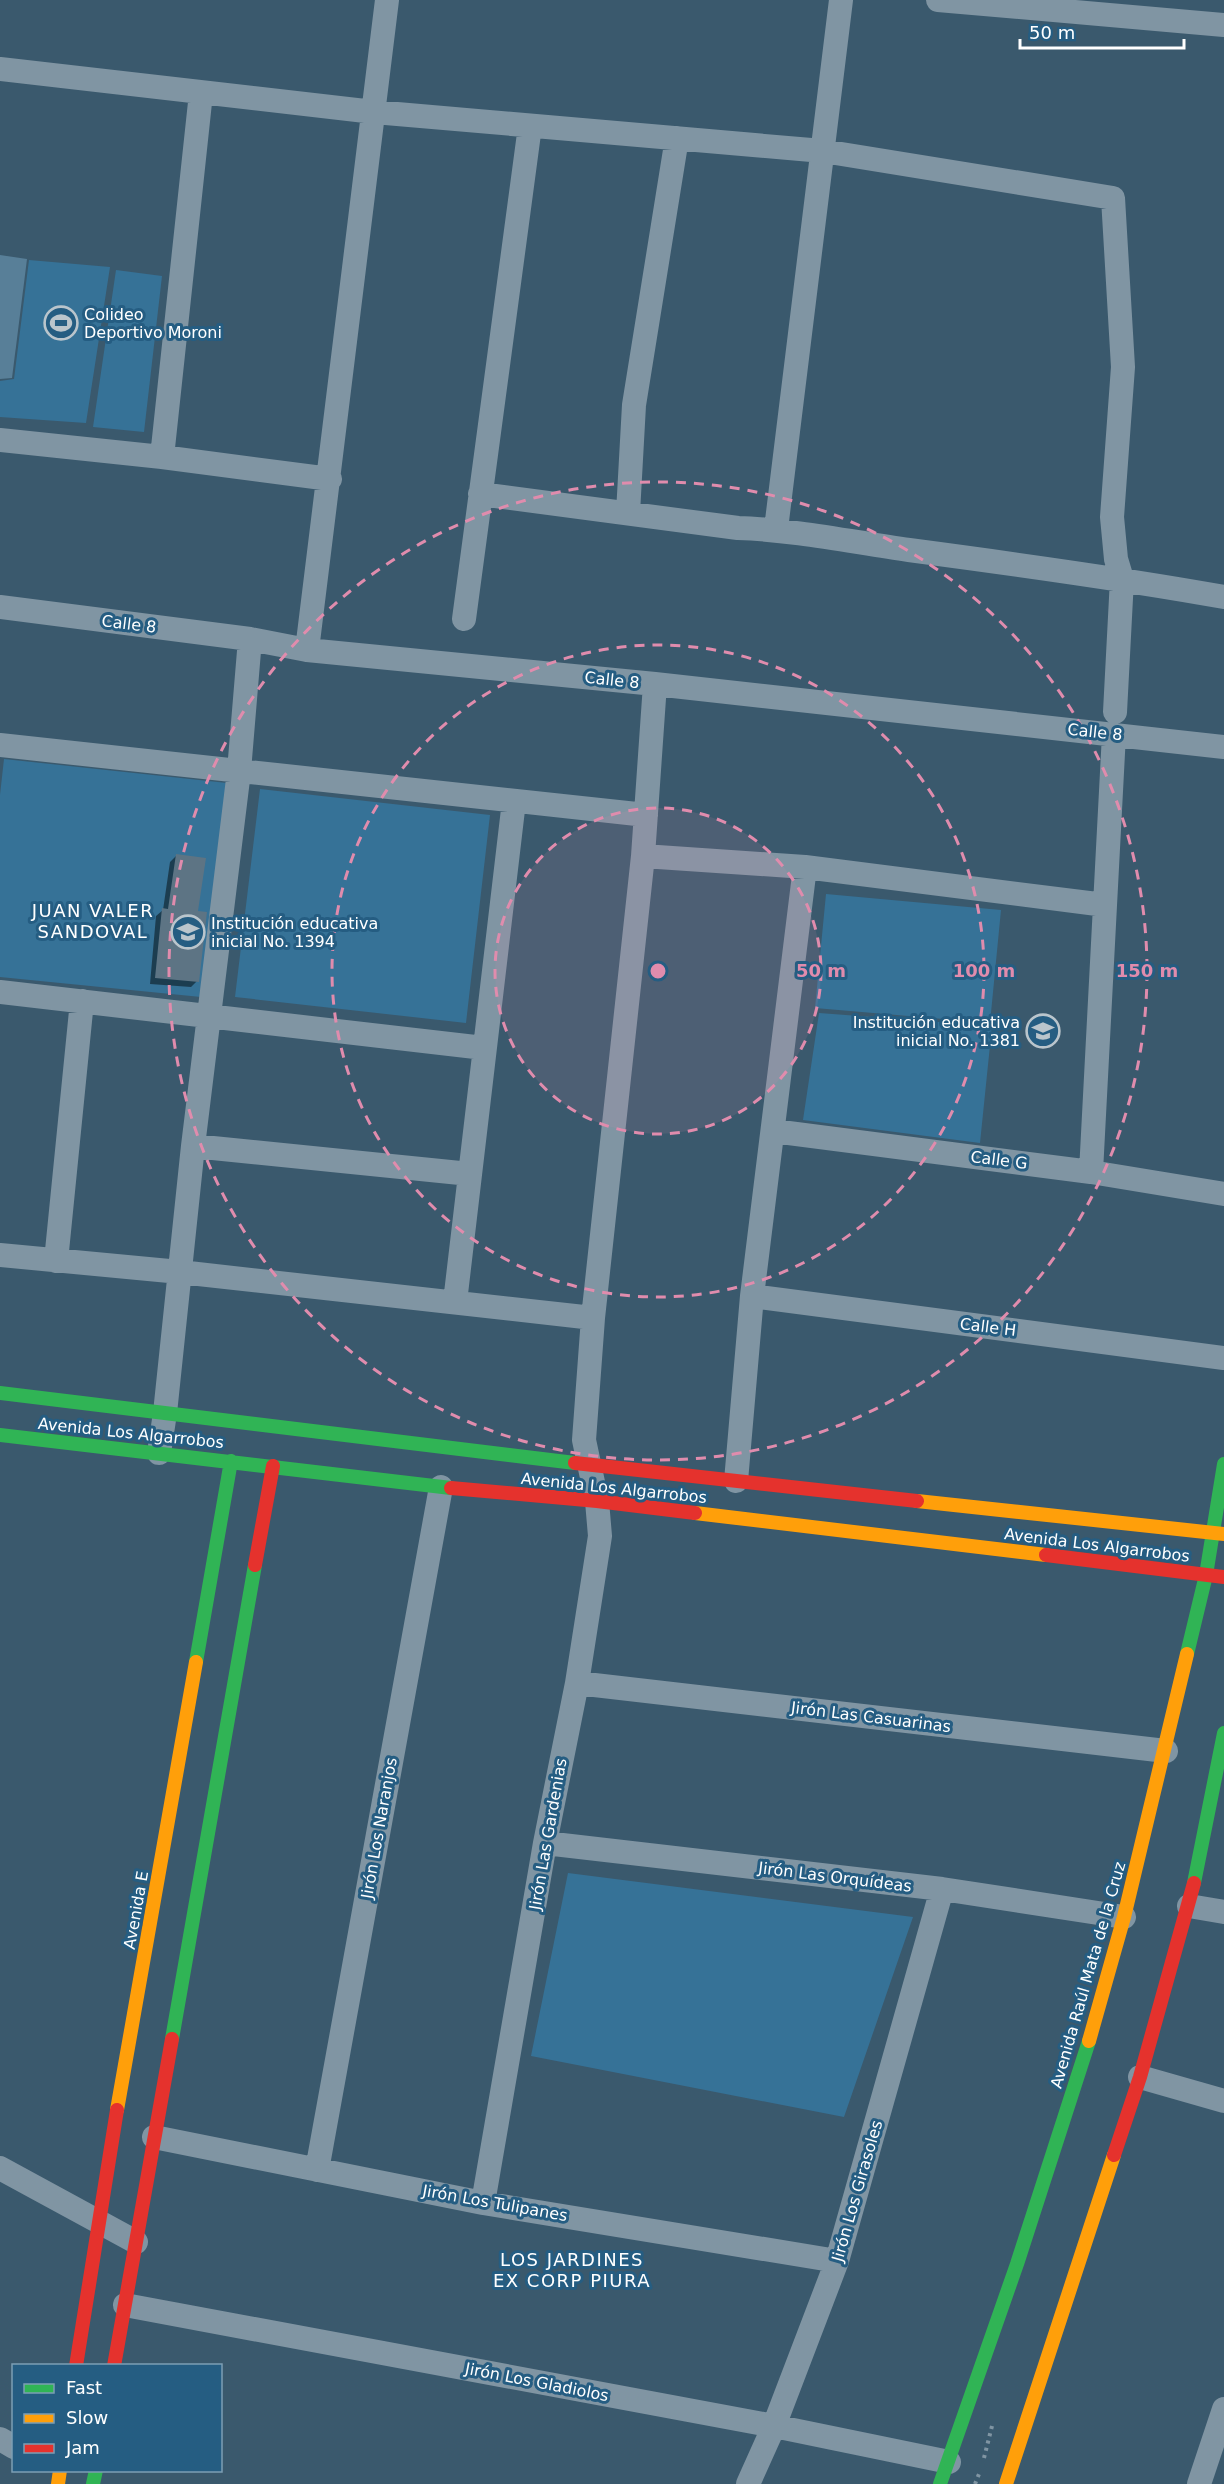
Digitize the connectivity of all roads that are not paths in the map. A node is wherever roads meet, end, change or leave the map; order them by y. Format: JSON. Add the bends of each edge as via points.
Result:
{"nodes":[{"id":1,"x":387,"y":0,"type":"edge"},
{"id":2,"x":841,"y":0,"type":"edge"},
{"id":3,"x":938,"y":0,"type":"edge"},
{"id":4,"x":1224,"y":25,"type":"edge"},
{"id":5,"x":0,"y":69,"type":"edge"},
{"id":6,"x":201,"y":93,"type":"junction"},
{"id":7,"x":374,"y":112,"type":"junction"},
{"id":8,"x":530,"y":126,"type":"junction"},
{"id":9,"x":677,"y":138,"type":"junction"},
{"id":10,"x":823,"y":151,"type":"junction"},
{"id":11,"x":0,"y":440,"type":"edge"},
{"id":12,"x":162,"y":457,"type":"junction"},
{"id":13,"x":330,"y":479,"type":"junction"},
{"id":14,"x":480,"y":494,"type":"junction"},
{"id":15,"x":628,"y":513,"type":"junction"},
{"id":16,"x":776,"y":529,"type":"junction"},
{"id":17,"x":1122,"y":579,"type":"junction"},
{"id":18,"x":1224,"y":597,"type":"edge"},
{"id":19,"x":0,"y":607,"type":"edge"},
{"id":20,"x":464,"y":619,"type":"dead end"},
{"id":21,"x":250,"y":639,"type":"junction"},
{"id":22,"x":307,"y":650,"type":"junction"},
{"id":23,"x":655,"y":684,"type":"junction"},
{"id":24,"x":1115,"y":723,"type":"junction"},
{"id":25,"x":0,"y":745,"type":"edge"},
{"id":26,"x":1224,"y":747,"type":"edge"},
{"id":27,"x":239,"y":771,"type":"junction"},
{"id":28,"x":514,"y":801,"type":"junction"},
{"id":29,"x":646,"y":815,"type":"junction"},
{"id":30,"x":643,"y":856,"type":"junction"},
{"id":31,"x":805,"y":867,"type":"junction"},
{"id":32,"x":1105,"y":905,"type":"junction"},
{"id":33,"x":0,"y":992,"type":"edge"},
{"id":34,"x":82,"y":1001,"type":"junction"},
{"id":35,"x":211,"y":1015,"type":"junction"},
{"id":36,"x":484,"y":1048,"type":"junction"},
{"id":37,"x":773,"y":1131,"type":"junction"},
{"id":38,"x":193,"y":1146,"type":"junction"},
{"id":39,"x":1091,"y":1172,"type":"junction"},
{"id":40,"x":470,"y":1174,"type":"junction"},
{"id":41,"x":1224,"y":1194,"type":"edge"},
{"id":42,"x":0,"y":1255,"type":"edge"},
{"id":43,"x":56,"y":1261,"type":"junction"},
{"id":44,"x":180,"y":1272,"type":"junction"},
{"id":45,"x":752,"y":1296,"type":"junction"},
{"id":46,"x":455,"y":1302,"type":"junction"},
{"id":47,"x":592,"y":1318,"type":"junction"},
{"id":48,"x":1224,"y":1358,"type":"edge"},
{"id":49,"x":0,"y":1393,"type":"edge"},
{"id":50,"x":165,"y":1413,"type":"junction"},
{"id":51,"x":0,"y":1435,"type":"edge"},
{"id":52,"x":159,"y":1453,"type":"junction"},
{"id":53,"x":231,"y":1461,"type":"junction"},
{"id":54,"x":1224,"y":1464,"type":"edge"},
{"id":55,"x":591,"y":1465,"type":"junction"},
{"id":56,"x":273,"y":1466,"type":"junction"},
{"id":57,"x":736,"y":1480,"type":"junction"},
{"id":58,"x":441,"y":1487,"type":"junction"},
{"id":59,"x":597,"y":1501,"type":"junction"},
{"id":60,"x":1218,"y":1533,"type":"edge"},
{"id":61,"x":1206,"y":1575,"type":"junction"},
{"id":62,"x":1224,"y":1577,"type":"edge"},
{"id":63,"x":577,"y":1683,"type":"junction"},
{"id":64,"x":1224,"y":1733,"type":"edge"},
{"id":65,"x":1166,"y":1751,"type":"junction"},
{"id":66,"x":545,"y":1843,"type":"junction"},
{"id":67,"x":942,"y":1890,"type":"junction"},
{"id":68,"x":1189,"y":1906,"type":"junction"},
{"id":69,"x":1224,"y":1912,"type":"edge"},
{"id":70,"x":1124,"y":1917,"type":"junction"},
{"id":71,"x":1140,"y":2077,"type":"junction"},
{"id":72,"x":1224,"y":2101,"type":"edge"},
{"id":73,"x":154,"y":2137,"type":"junction"},
{"id":74,"x":0,"y":2168,"type":"edge"},
{"id":75,"x":317,"y":2170,"type":"junction"},
{"id":76,"x":483,"y":2203,"type":"junction"},
{"id":77,"x":98,"y":2221,"type":"junction"},
{"id":78,"x":136,"y":2242,"type":"junction"},
{"id":79,"x":837,"y":2261,"type":"junction"},
{"id":80,"x":86,"y":2301,"type":"junction"},
{"id":81,"x":123,"y":2313,"type":"junction"},
{"id":82,"x":76,"y":2364,"type":"edge"},
{"id":83,"x":114,"y":2364,"type":"edge"},
{"id":84,"x":1224,"y":2409,"type":"edge"},
{"id":85,"x":774,"y":2426,"type":"junction"},
{"id":86,"x":945,"y":2473,"type":"edge"},
{"id":87,"x":1014,"y":2481,"type":"edge"},
{"id":88,"x":748,"y":2484,"type":"edge"},
{"id":89,"x":1199,"y":2484,"type":"edge"}],
"edges":[{"from":1,"to":7,"type":"street"},
{"from":2,"to":10,"type":"street"},
{"from":3,"to":4,"type":"street"},
{"from":5,"to":6,"type":"street"},
{"from":6,"to":7,"type":"street"},
{"from":6,"to":12,"type":"street"},
{"from":7,"to":8,"type":"street"},
{"from":7,"to":13,"type":"street"},
{"from":8,"to":9,"type":"street"},
{"from":8,"to":14,"type":"street"},
{"from":9,"to":10,"type":"street"},
{"from":9,"to":15,"type":"street","via":[[634,405]]},
{"from":10,"to":16,"type":"street"},
{"from":10,"to":17,"type":"street","via":[[1113,198],[1123,367],[1112,517]]},
{"from":11,"to":12,"type":"street"},
{"from":12,"to":13,"type":"street"},
{"from":13,"to":22,"type":"street"},
{"from":14,"to":15,"type":"street"},
{"from":14,"to":20,"type":"street"},
{"from":15,"to":16,"type":"street","via":[[738,528]]},
{"from":16,"to":17,"type":"street"},
{"from":17,"to":18,"type":"street"},
{"from":17,"to":24,"type":"street"},
{"from":19,"to":21,"type":"street","name":"Calle 8"},
{"from":21,"to":22,"type":"street","name":"Calle 8"},
{"from":21,"to":27,"type":"street"},
{"from":22,"to":23,"type":"street","name":"Calle 8"},
{"from":23,"to":24,"type":"street","name":"Calle 8"},
{"from":23,"to":29,"type":"street","name":"Jirón Las Gardenias"},
{"from":24,"to":26,"type":"street","name":"Calle 8"},
{"from":24,"to":32,"type":"street"},
{"from":25,"to":27,"type":"street"},
{"from":27,"to":28,"type":"street"},
{"from":27,"to":35,"type":"street"},
{"from":28,"to":29,"type":"street"},
{"from":28,"to":36,"type":"street"},
{"from":29,"to":30,"type":"street","name":"Jirón Las Gardenias"},
{"from":30,"to":31,"type":"street"},
{"from":30,"to":47,"type":"street","name":"Jirón Las Gardenias"},
{"from":31,"to":32,"type":"street"},
{"from":31,"to":37,"type":"street"},
{"from":32,"to":39,"type":"street"},
{"from":33,"to":34,"type":"street"},
{"from":34,"to":35,"type":"street"},
{"from":34,"to":43,"type":"street"},
{"from":35,"to":36,"type":"street"},
{"from":35,"to":38,"type":"street"},
{"from":36,"to":40,"type":"street"},
{"from":37,"to":39,"type":"street","name":"Calle G"},
{"from":37,"to":45,"type":"street"},
{"from":38,"to":40,"type":"street"},
{"from":38,"to":44,"type":"street"},
{"from":39,"to":41,"type":"street","name":"Calle G"},
{"from":40,"to":46,"type":"street"},
{"from":42,"to":43,"type":"street"},
{"from":43,"to":44,"type":"street"},
{"from":44,"to":46,"type":"street"},
{"from":44,"to":50,"type":"street"},
{"from":45,"to":48,"type":"street","name":"Calle H"},
{"from":45,"to":57,"type":"street"},
{"from":46,"to":47,"type":"street"},
{"from":47,"to":55,"type":"street","name":"Jirón Las Gardenias","via":[[584,1440]]},
{"from":49,"to":50,"type":"street","name":"Avenida Los Algarrobos"},
{"from":50,"to":52,"type":"street"},
{"from":50,"to":55,"type":"street","name":"Avenida Los Algarrobos"},
{"from":51,"to":52,"type":"street","name":"Avenida Los Algarrobos"},
{"from":52,"to":53,"type":"street","name":"Avenida Los Algarrobos"},
{"from":53,"to":56,"type":"street","name":"Avenida Los Algarrobos"},
{"from":53,"to":77,"type":"street","name":"Avenida E"},
{"from":54,"to":60,"type":"street","name":"Avenida Raúl Mata de la Cruz"},
{"from":55,"to":57,"type":"street","name":"Avenida Los Algarrobos"},
{"from":55,"to":59,"type":"street","name":"Jirón Las Gardenias"},
{"from":56,"to":58,"type":"street","name":"Avenida Los Algarrobos"},
{"from":56,"to":73,"type":"street"},
{"from":57,"to":60,"type":"street","name":"Avenida Los Algarrobos"},
{"from":58,"to":59,"type":"street","name":"Avenida Los Algarrobos"},
{"from":58,"to":75,"type":"street","name":"Jirón Los Naranjos"},
{"from":59,"to":61,"type":"street","name":"Avenida Los Algarrobos"},
{"from":59,"to":63,"type":"street","name":"Jirón Las Gardenias","via":[[600,1536]]},
{"from":60,"to":61,"type":"street","name":"Avenida Raúl Mata de la Cruz"},
{"from":61,"to":62,"type":"street","name":"Avenida Los Algarrobos"},
{"from":61,"to":65,"type":"street","name":"Avenida Raúl Mata de la Cruz"},
{"from":63,"to":65,"type":"street","name":"Jirón Las Casuarinas"},
{"from":63,"to":66,"type":"street","name":"Jirón Las Gardenias"},
{"from":64,"to":68,"type":"street"},
{"from":65,"to":70,"type":"street","name":"Avenida Raúl Mata de la Cruz"},
{"from":66,"to":67,"type":"street","name":"Jirón Las Orquídeas"},
{"from":66,"to":76,"type":"street","name":"Jirón Las Gardenias"},
{"from":67,"to":70,"type":"street","name":"Jirón Las Orquídeas"},
{"from":67,"to":79,"type":"street","name":"Jirón Los Girasoles"},
{"from":68,"to":69,"type":"street"},
{"from":68,"to":71,"type":"street"},
{"from":70,"to":86,"type":"street","name":"Avenida Raúl Mata de la Cruz","via":[[1077,2082]]},
{"from":71,"to":72,"type":"street"},
{"from":71,"to":87,"type":"street"},
{"from":73,"to":75,"type":"street","name":"Jirón Los Tulipanes"},
{"from":73,"to":78,"type":"street"},
{"from":74,"to":77,"type":"street"},
{"from":75,"to":76,"type":"street","name":"Jirón Los Tulipanes"},
{"from":76,"to":79,"type":"street","name":"Jirón Los Tulipanes"},
{"from":77,"to":78,"type":"street"},
{"from":77,"to":80,"type":"street","name":"Avenida E"},
{"from":78,"to":81,"type":"street"},
{"from":79,"to":85,"type":"street","name":"Jirón Los Girasoles"},
{"from":80,"to":81,"type":"street","via":[[93,2295]]},
{"from":80,"to":82,"type":"street","name":"Avenida E"},
{"from":81,"to":83,"type":"street"},
{"from":81,"to":85,"type":"street","name":"Jirón Los Gladiolos"},
{"from":84,"to":89,"type":"street"},
{"from":85,"to":86,"type":"street","name":"Jirón Los Gladiolos"},
{"from":85,"to":88,"type":"street","name":"Jirón Los Girasoles"}]}
